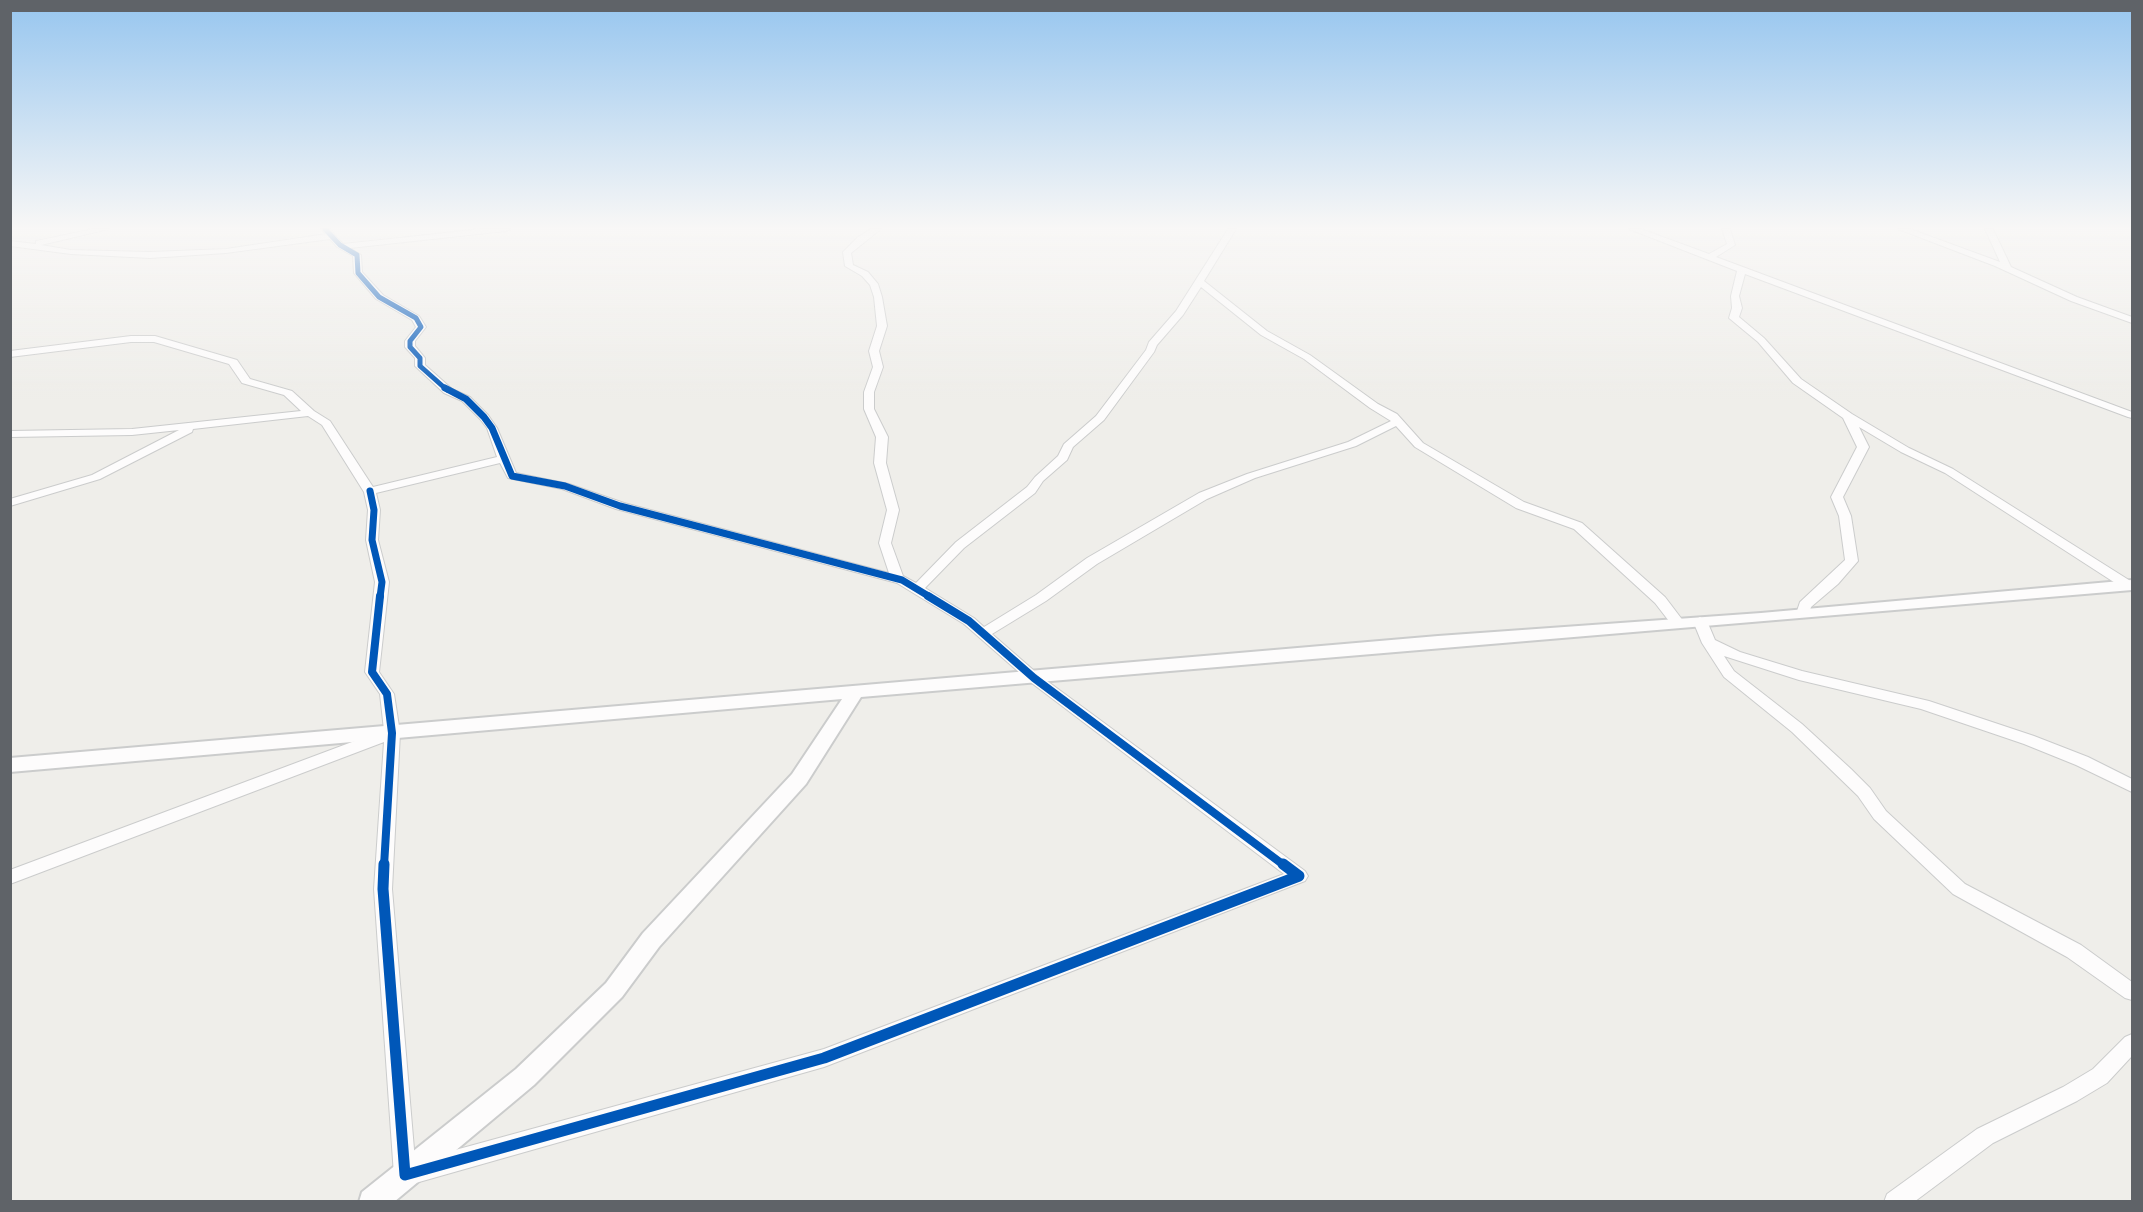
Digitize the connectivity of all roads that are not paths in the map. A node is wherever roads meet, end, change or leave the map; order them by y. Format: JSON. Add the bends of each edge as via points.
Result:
{"nodes":[{"id":1,"x":369,"y":286,"type":"edge"},
{"id":2,"x":874,"y":286,"type":"edge"},
{"id":3,"x":1198,"y":286,"type":"edge"},
{"id":4,"x":1204,"y":286,"type":"edge"},
{"id":5,"x":1738,"y":286,"type":"edge"},
{"id":6,"x":1784,"y":286,"type":"edge"},
{"id":7,"x":2045,"y":286,"type":"edge"},
{"id":8,"x":2133,"y":320,"type":"edge"},
{"id":9,"x":10,"y":354,"type":"edge"},
{"id":10,"x":310,"y":413,"type":"junction"},
{"id":11,"x":2133,"y":415,"type":"edge"},
{"id":12,"x":1848,"y":416,"type":"junction"},
{"id":13,"x":1397,"y":422,"type":"junction"},
{"id":14,"x":196,"y":427,"type":"junction"},
{"id":15,"x":10,"y":434,"type":"edge"},
{"id":16,"x":503,"y":459,"type":"junction"},
{"id":17,"x":370,"y":491,"type":"junction"},
{"id":18,"x":10,"y":503,"type":"edge"},
{"id":19,"x":897,"y":578,"type":"junction"},
{"id":20,"x":2130,"y":585,"type":"edge"},
{"id":21,"x":918,"y":588,"type":"junction"},
{"id":22,"x":1803,"y":614,"type":"junction"},
{"id":23,"x":1700,"y":621,"type":"junction"},
{"id":24,"x":1677,"y":622,"type":"junction"},
{"id":25,"x":984,"y":633,"type":"junction"},
{"id":26,"x":1709,"y":643,"type":"junction"},
{"id":27,"x":1034,"y":678,"type":"junction"},
{"id":28,"x":855,"y":693,"type":"junction"},
{"id":29,"x":392,"y":733,"type":"junction"},
{"id":30,"x":10,"y":765,"type":"edge"},
{"id":31,"x":2133,"y":786,"type":"edge"},
{"id":32,"x":10,"y":877,"type":"edge"},
{"id":33,"x":2133,"y":992,"type":"edge"},
{"id":34,"x":2133,"y":1043,"type":"edge"},
{"id":35,"x":405,"y":1175,"type":"junction"},
{"id":36,"x":372,"y":1202,"type":"edge"},
{"id":37,"x":1895,"y":1202,"type":"edge"}],
"edges":[{"from":1,"to":16,"type":"street","via":[[379,297],[416,318],[421,327],[410,347],[420,358],[423,371],[448,391],[466,399],[484,417]]},
{"from":2,"to":19,"type":"street","via":[[882,326],[874,351],[878,367],[869,392],[869,409],[882,437],[880,463],[893,510],[885,543]]},
{"from":3,"to":21,"type":"street","via":[[1100,418],[1068,446],[1063,458],[1031,490],[960,545]]},
{"from":4,"to":13,"type":"street","via":[[1264,333],[1307,357]]},
{"from":5,"to":12,"type":"street","via":[[1734,318],[1761,340],[1797,381]]},
{"from":6,"to":11,"type":"street"},
{"from":7,"to":8,"type":"street"},
{"from":9,"to":10,"type":"street","via":[[155,339],[233,362],[246,381],[288,393]]},
{"from":10,"to":14,"type":"street"},
{"from":10,"to":17,"type":"street","via":[[326,423]]},
{"from":12,"to":20,"type":"street","via":[[1949,471]]},
{"from":12,"to":22,"type":"street","via":[[1863,447],[1837,497],[1845,516],[1852,561],[1805,605]]},
{"from":13,"to":24,"type":"street","via":[[1419,445],[1520,505],[1578,526],[1660,600]]},
{"from":13,"to":25,"type":"street","via":[[1352,444],[1251,476],[1203,496],[1092,561]]},
{"from":14,"to":15,"type":"street","via":[[101,434]]},
{"from":14,"to":18,"type":"street","via":[[96,477]]},
{"from":16,"to":17,"type":"street"},
{"from":16,"to":19,"type":"street","via":[[512,476],[565,486],[620,506]]},
{"from":17,"to":29,"type":"street","via":[[374,510],[372,540],[382,582],[372,672],[387,694]]},
{"from":19,"to":21,"type":"street"},
{"from":20,"to":22,"type":"street"},
{"from":21,"to":25,"type":"street"},
{"from":22,"to":23,"type":"street"},
{"from":23,"to":24,"type":"street"},
{"from":23,"to":26,"type":"street"},
{"from":24,"to":27,"type":"street"},
{"from":25,"to":27,"type":"street"},
{"from":26,"to":31,"type":"street","via":[[1799,675],[1924,705],[2029,740],[2082,760]]},
{"from":26,"to":33,"type":"street","via":[[1729,674],[1797,728],[1959,889],[2074,951]]},
{"from":27,"to":28,"type":"street"},
{"from":27,"to":35,"type":"street","via":[[1299,876],[824,1058]]},
{"from":28,"to":29,"type":"street"},
{"from":28,"to":35,"type":"street","via":[[799,778],[651,940],[614,990],[525,1077]]},
{"from":29,"to":30,"type":"street"},
{"from":29,"to":32,"type":"street"},
{"from":29,"to":35,"type":"street","via":[[383,889]]},
{"from":34,"to":37,"type":"street","via":[[2100,1076],[1985,1136]]},
{"from":35,"to":36,"type":"street"}]}
